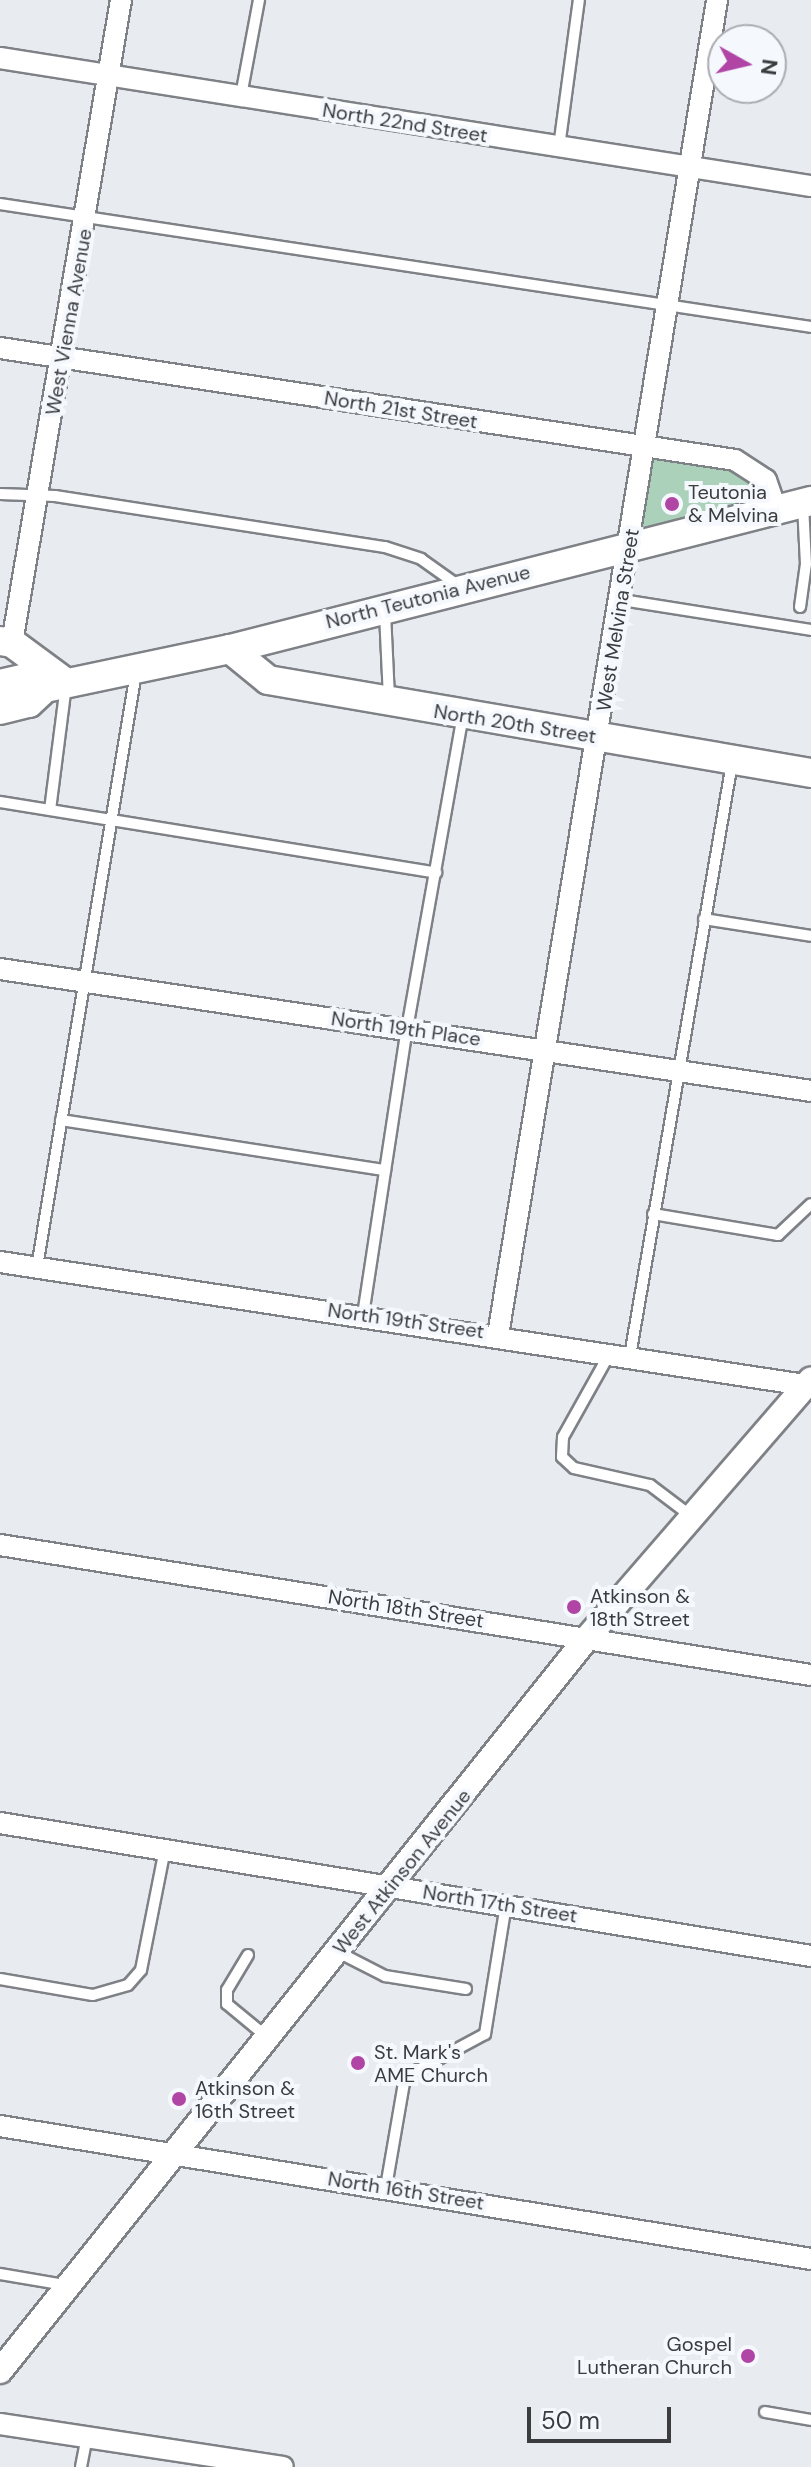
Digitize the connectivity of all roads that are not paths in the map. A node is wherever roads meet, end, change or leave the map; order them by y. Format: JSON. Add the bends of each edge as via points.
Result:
{"nodes":[{"id":1,"x":121,"y":0,"type":"edge"},
{"id":2,"x":259,"y":0,"type":"edge"},
{"id":3,"x":579,"y":0,"type":"edge"},
{"id":4,"x":717,"y":0,"type":"edge"},
{"id":5,"x":0,"y":58,"type":"edge"},
{"id":6,"x":109,"y":76,"type":"junction"},
{"id":7,"x":241,"y":98,"type":"junction"},
{"id":8,"x":559,"y":147,"type":"junction"},
{"id":9,"x":688,"y":167,"type":"junction"},
{"id":10,"x":811,"y":186,"type":"edge"},
{"id":11,"x":0,"y":204,"type":"edge"},
{"id":12,"x":87,"y":218,"type":"junction"},
{"id":13,"x":666,"y":305,"type":"junction"},
{"id":14,"x":811,"y":327,"type":"edge"},
{"id":15,"x":0,"y":348,"type":"edge"},
{"id":16,"x":63,"y":357,"type":"junction"},
{"id":17,"x":644,"y":446,"type":"junction"},
{"id":18,"x":0,"y":494,"type":"edge"},
{"id":19,"x":38,"y":498,"type":"junction"},
{"id":20,"x":797,"y":504,"type":"edge"},
{"id":21,"x":631,"y":545,"type":"junction"},
{"id":22,"x":460,"y":587,"type":"junction"},
{"id":23,"x":622,"y":600,"type":"junction"},
{"id":24,"x":385,"y":607,"type":"junction"},
{"id":25,"x":800,"y":607,"type":"dead end"},
{"id":26,"x":811,"y":630,"type":"edge"},
{"id":27,"x":6,"y":642,"type":"edge"},
{"id":28,"x":230,"y":649,"type":"junction"},
{"id":29,"x":137,"y":668,"type":"junction"},
{"id":30,"x":55,"y":685,"type":"junction"},
{"id":31,"x":389,"y":703,"type":"junction"},
{"id":32,"x":0,"y":705,"type":"edge"},
{"id":33,"x":463,"y":716,"type":"junction"},
{"id":34,"x":598,"y":738,"type":"junction"},
{"id":35,"x":733,"y":760,"type":"junction"},
{"id":36,"x":811,"y":773,"type":"edge"},
{"id":37,"x":0,"y":802,"type":"edge"},
{"id":38,"x":50,"y":810,"type":"junction"},
{"id":39,"x":111,"y":821,"type":"junction"},
{"id":40,"x":436,"y":873,"type":"junction"},
{"id":41,"x":704,"y":919,"type":"junction"},
{"id":42,"x":811,"y":936,"type":"edge"},
{"id":43,"x":0,"y":969,"type":"edge"},
{"id":44,"x":84,"y":981,"type":"junction"},
{"id":45,"x":407,"y":1029,"type":"junction"},
{"id":46,"x":544,"y":1050,"type":"junction"},
{"id":47,"x":676,"y":1070,"type":"junction"},
{"id":48,"x":811,"y":1091,"type":"edge"},
{"id":49,"x":61,"y":1120,"type":"junction"},
{"id":50,"x":385,"y":1170,"type":"junction"},
{"id":51,"x":811,"y":1204,"type":"edge"},
{"id":52,"x":653,"y":1214,"type":"junction"},
{"id":53,"x":0,"y":1262,"type":"edge"},
{"id":54,"x":37,"y":1267,"type":"junction"},
{"id":55,"x":363,"y":1315,"type":"junction"},
{"id":56,"x":498,"y":1335,"type":"junction"},
{"id":57,"x":620,"y":1355,"type":"junction"},
{"id":58,"x":809,"y":1383,"type":"edge"},
{"id":59,"x":691,"y":1516,"type":"junction"},
{"id":60,"x":0,"y":1545,"type":"edge"},
{"id":61,"x":587,"y":1638,"type":"junction"},
{"id":62,"x":811,"y":1675,"type":"edge"},
{"id":63,"x":0,"y":1823,"type":"edge"},
{"id":64,"x":165,"y":1848,"type":"junction"},
{"id":65,"x":391,"y":1886,"type":"junction"},
{"id":66,"x":506,"y":1904,"type":"junction"},
{"id":67,"x":338,"y":1952,"type":"junction"},
{"id":68,"x":248,"y":1955,"type":"dead end"},
{"id":69,"x":811,"y":1956,"type":"edge"},
{"id":70,"x":0,"y":1979,"type":"edge"},
{"id":71,"x":466,"y":1989,"type":"dead end"},
{"id":72,"x":268,"y":2038,"type":"junction"},
{"id":73,"x":0,"y":2126,"type":"edge"},
{"id":74,"x":174,"y":2155,"type":"junction"},
{"id":75,"x":386,"y":2187,"type":"junction"},
{"id":76,"x":811,"y":2259,"type":"edge"},
{"id":77,"x":0,"y":2274,"type":"edge"},
{"id":78,"x":69,"y":2286,"type":"junction"},
{"id":79,"x":0,"y":2371,"type":"edge"},
{"id":80,"x":765,"y":2412,"type":"dead end"},
{"id":81,"x":811,"y":2420,"type":"edge"},
{"id":82,"x":0,"y":2424,"type":"edge"},
{"id":83,"x":87,"y":2437,"type":"junction"},
{"id":84,"x":81,"y":2467,"type":"edge"},
{"id":85,"x":283,"y":2467,"type":"edge"}],
"edges":[{"from":1,"to":6,"type":"street","name":"West Vienna Avenue"},
{"from":2,"to":7,"type":"lane"},
{"from":3,"to":8,"type":"lane"},
{"from":4,"to":9,"type":"street","name":"West Melvina Street"},
{"from":5,"to":6,"type":"street","name":"North 22nd Street"},
{"from":6,"to":7,"type":"street","name":"North 22nd Street"},
{"from":6,"to":12,"type":"street","name":"West Vienna Avenue"},
{"from":7,"to":8,"type":"street","name":"North 22nd Street"},
{"from":8,"to":9,"type":"street","name":"North 22nd Street"},
{"from":9,"to":10,"type":"street","name":"North 22nd Street"},
{"from":9,"to":13,"type":"street","name":"West Melvina Street"},
{"from":11,"to":12,"type":"lane"},
{"from":12,"to":13,"type":"lane"},
{"from":12,"to":16,"type":"street","name":"West Vienna Avenue"},
{"from":13,"to":14,"type":"lane"},
{"from":13,"to":17,"type":"street","name":"West Melvina Street"},
{"from":15,"to":16,"type":"street","name":"North 21st Street"},
{"from":16,"to":17,"type":"street","name":"North 21st Street"},
{"from":16,"to":19,"type":"street","name":"West Vienna Avenue"},
{"from":17,"to":20,"type":"street","name":"North 21st Street","via":[[751,467]]},
{"from":17,"to":21,"type":"street","name":"West Melvina Street"},
{"from":18,"to":19,"type":"lane"},
{"from":19,"to":22,"type":"lane","via":[[385,547],[421,559]]},
{"from":19,"to":27,"type":"street","name":"West Vienna Avenue"},
{"from":20,"to":21,"type":"main road","name":"North Teutonia Avenue"},
{"from":20,"to":25,"type":"lane","via":[[806,564]]},
{"from":21,"to":22,"type":"main road","name":"North Teutonia Avenue"},
{"from":21,"to":23,"type":"street","name":"West Melvina Street"},
{"from":22,"to":24,"type":"main road","name":"North Teutonia Avenue"},
{"from":23,"to":26,"type":"lane"},
{"from":23,"to":34,"type":"street","name":"West Melvina Street"},
{"from":24,"to":28,"type":"main road","name":"North Teutonia Avenue"},
{"from":24,"to":31,"type":"lane"},
{"from":27,"to":30,"type":"main road"},
{"from":28,"to":29,"type":"main road","name":"North Teutonia Avenue"},
{"from":28,"to":31,"type":"main road","name":"North 20th Street","via":[[268,680]]},
{"from":29,"to":30,"type":"main road","name":"North Teutonia Avenue"},
{"from":29,"to":39,"type":"lane"},
{"from":30,"to":32,"type":"main road","name":"North Teutonia Avenue","via":[[25,678]]},
{"from":30,"to":38,"type":"lane"},
{"from":31,"to":33,"type":"main road","name":"North 20th Street"},
{"from":33,"to":34,"type":"main road","name":"North 20th Street"},
{"from":33,"to":40,"type":"lane"},
{"from":34,"to":35,"type":"main road","name":"North 20th Street"},
{"from":34,"to":46,"type":"street","name":"West Melvina Street"},
{"from":35,"to":36,"type":"main road","name":"North 20th Street"},
{"from":35,"to":41,"type":"lane"},
{"from":37,"to":38,"type":"lane"},
{"from":38,"to":39,"type":"lane"},
{"from":39,"to":40,"type":"lane"},
{"from":39,"to":44,"type":"lane"},
{"from":40,"to":45,"type":"lane"},
{"from":41,"to":42,"type":"lane"},
{"from":41,"to":47,"type":"lane"},
{"from":43,"to":44,"type":"street","name":"North 19th Place"},
{"from":44,"to":45,"type":"street","name":"North 19th Place"},
{"from":44,"to":49,"type":"lane"},
{"from":45,"to":46,"type":"street","name":"North 19th Place"},
{"from":45,"to":50,"type":"lane"},
{"from":46,"to":47,"type":"street","name":"North 19th Place"},
{"from":46,"to":56,"type":"street","name":"West Melvina Street"},
{"from":47,"to":48,"type":"street","name":"North 19th Place"},
{"from":47,"to":52,"type":"lane"},
{"from":49,"to":50,"type":"lane"},
{"from":49,"to":54,"type":"lane"},
{"from":50,"to":55,"type":"lane"},
{"from":51,"to":52,"type":"lane","via":[[778,1235]]},
{"from":52,"to":57,"type":"lane"},
{"from":53,"to":54,"type":"street","name":"North 19th Street"},
{"from":54,"to":55,"type":"street","name":"North 19th Street"},
{"from":55,"to":56,"type":"street","name":"North 19th Street"},
{"from":56,"to":57,"type":"street","name":"North 19th Street"},
{"from":57,"to":58,"type":"street","name":"North 19th Street"},
{"from":57,"to":59,"type":"lane","via":[[563,1437],[562,1457],[574,1468],[650,1485]]},
{"from":58,"to":59,"type":"street","name":"West Atkinson Avenue"},
{"from":59,"to":61,"type":"street","name":"West Atkinson Avenue"},
{"from":60,"to":61,"type":"street","name":"North 18th Street"},
{"from":61,"to":62,"type":"street","name":"North 18th Street"},
{"from":61,"to":65,"type":"street","name":"West Atkinson Avenue"},
{"from":63,"to":64,"type":"street","name":"North 17th Street"},
{"from":64,"to":65,"type":"street","name":"North 17th Street"},
{"from":64,"to":70,"type":"lane","via":[[141,1970],[128,1985],[93,1995]]},
{"from":65,"to":66,"type":"street","name":"North 17th Street"},
{"from":65,"to":67,"type":"street","name":"West Atkinson Avenue"},
{"from":66,"to":69,"type":"street","name":"North 17th Street"},
{"from":66,"to":75,"type":"lane","via":[[485,2034],[405,2077]]},
{"from":67,"to":71,"type":"lane","via":[[385,1976]]},
{"from":67,"to":72,"type":"street","name":"West Atkinson Avenue"},
{"from":68,"to":72,"type":"lane","via":[[227,1990],[227,2004]]},
{"from":72,"to":74,"type":"street","name":"West Atkinson Avenue"},
{"from":73,"to":74,"type":"street","name":"North 16th Street"},
{"from":74,"to":75,"type":"street","name":"North 16th Street"},
{"from":74,"to":78,"type":"street","name":"West Atkinson Avenue"},
{"from":75,"to":76,"type":"street","name":"North 16th Street"},
{"from":77,"to":78,"type":"lane"},
{"from":78,"to":79,"type":"street","name":"West Atkinson Avenue"},
{"from":80,"to":81,"type":"lane"},
{"from":82,"to":83,"type":"street"},
{"from":83,"to":84,"type":"lane"},
{"from":83,"to":85,"type":"street"}]}
